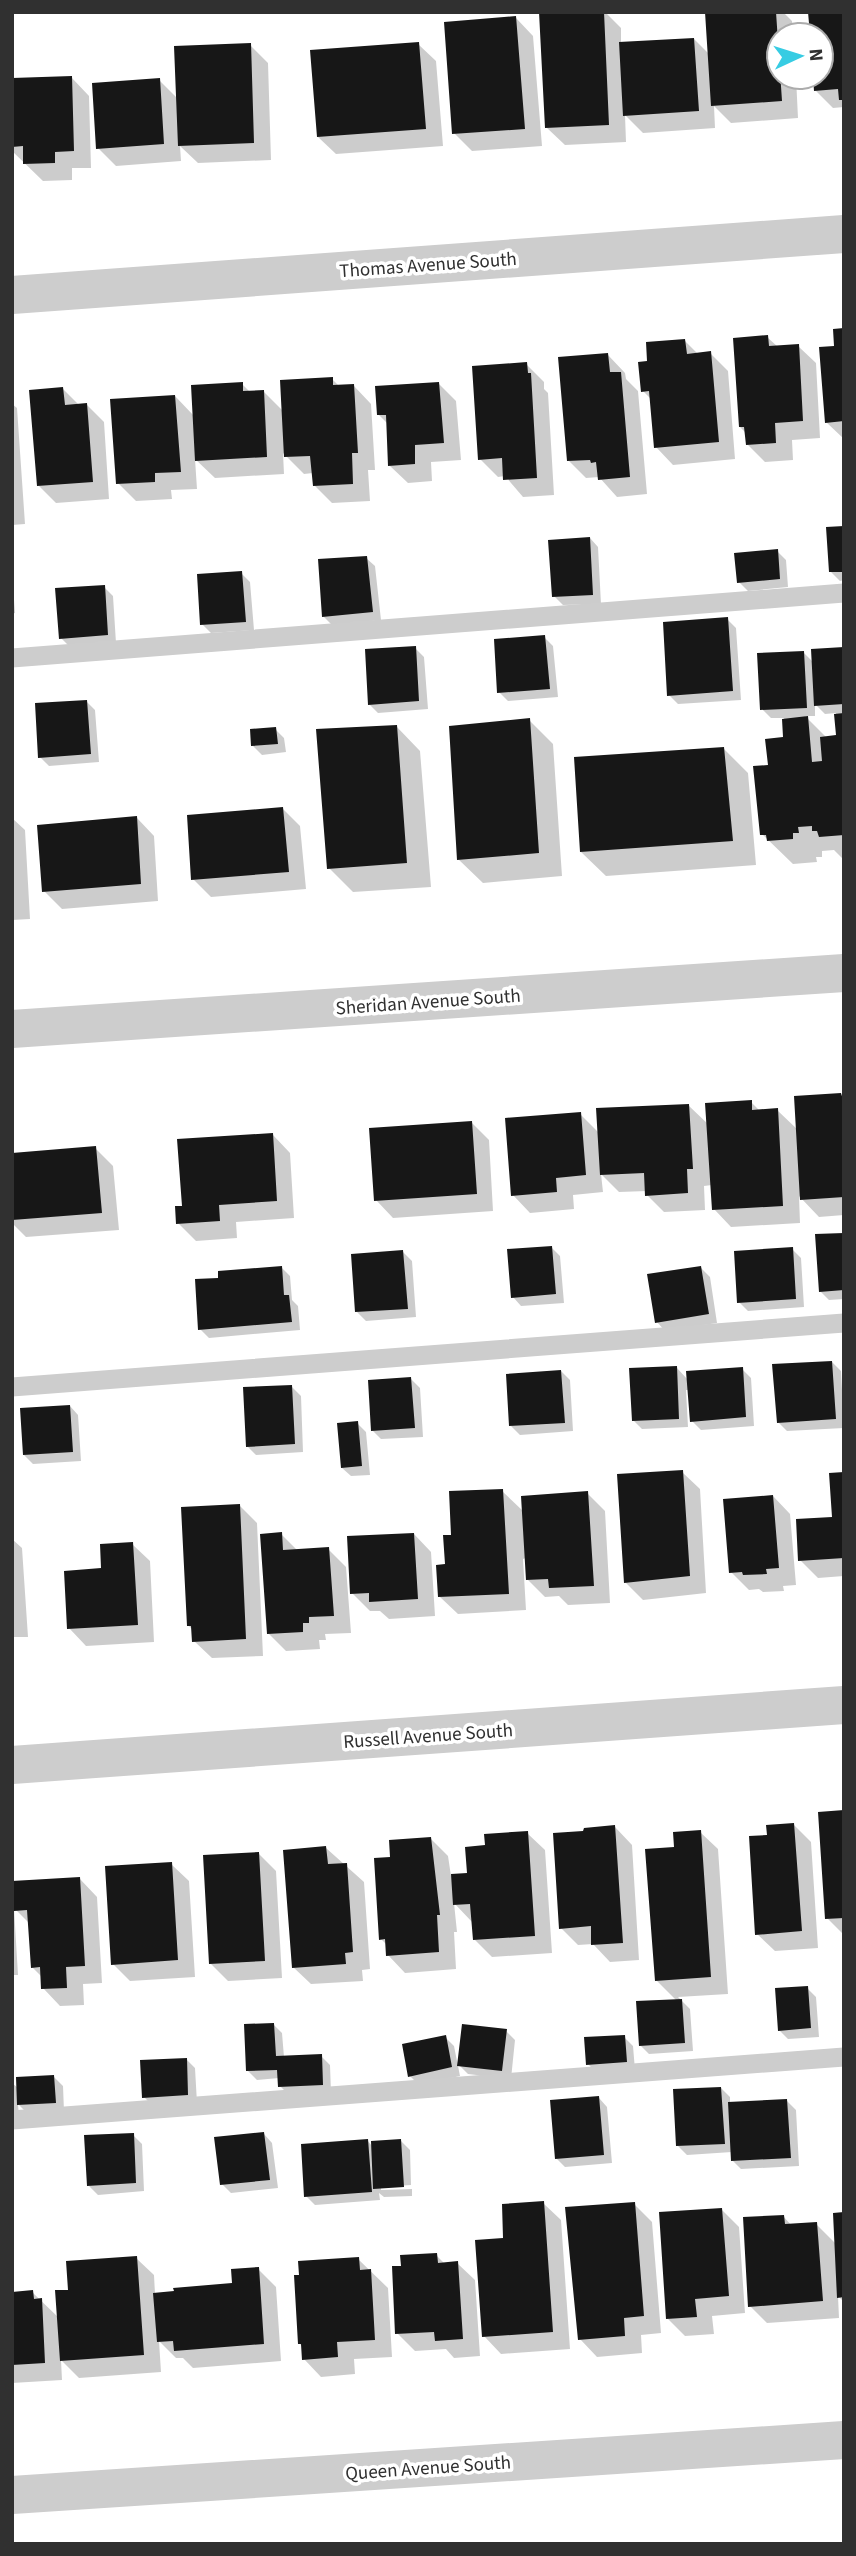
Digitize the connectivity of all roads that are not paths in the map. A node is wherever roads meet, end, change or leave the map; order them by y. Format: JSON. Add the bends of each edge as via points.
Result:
{"nodes":[{"id":1,"x":844,"y":234,"type":"edge"},
{"id":2,"x":12,"y":295,"type":"edge"},
{"id":3,"x":844,"y":593,"type":"edge"},
{"id":4,"x":12,"y":659,"type":"edge"},
{"id":5,"x":844,"y":973,"type":"edge"},
{"id":6,"x":12,"y":1029,"type":"edge"},
{"id":7,"x":844,"y":1323,"type":"edge"},
{"id":8,"x":12,"y":1387,"type":"edge"},
{"id":9,"x":844,"y":1705,"type":"edge"},
{"id":10,"x":12,"y":1765,"type":"edge"},
{"id":11,"x":844,"y":2057,"type":"edge"},
{"id":12,"x":12,"y":2120,"type":"edge"},
{"id":13,"x":844,"y":2440,"type":"edge"},
{"id":14,"x":12,"y":2495,"type":"edge"}],
"edges":[{"from":1,"to":2,"type":"street","name":"Thomas Avenue South"},
{"from":3,"to":4,"type":"lane"},
{"from":5,"to":6,"type":"street","name":"Sheridan Avenue South"},
{"from":7,"to":8,"type":"lane"},
{"from":9,"to":10,"type":"street","name":"Russell Avenue South"},
{"from":11,"to":12,"type":"lane"},
{"from":13,"to":14,"type":"street","name":"Queen Avenue South"}]}
